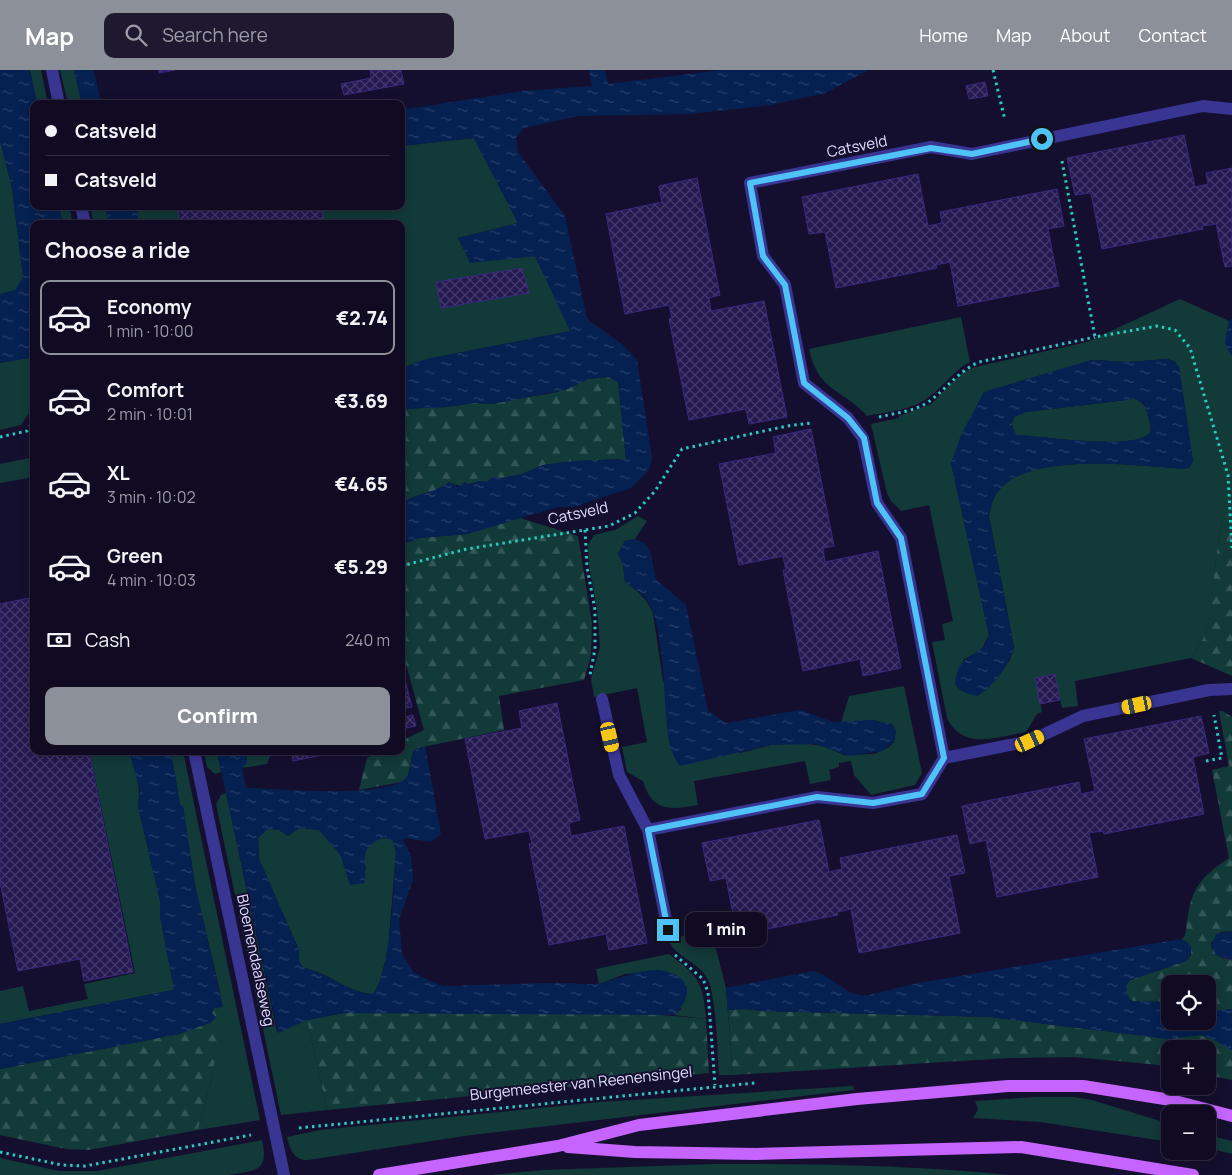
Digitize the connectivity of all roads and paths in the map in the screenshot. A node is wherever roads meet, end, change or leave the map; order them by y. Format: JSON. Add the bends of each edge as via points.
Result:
{"nodes":[{"id":1,"x":52,"y":70,"type":"edge"},
{"id":2,"x":993,"y":70,"type":"edge"},
{"id":3,"x":58,"y":100,"type":"edge"},
{"id":4,"x":1232,"y":110,"type":"edge"},
{"id":5,"x":1058,"y":135,"type":"junction"},
{"id":6,"x":1011,"y":146,"type":"junction"},
{"id":7,"x":1095,"y":337,"type":"junction"},
{"id":8,"x":848,"y":418,"type":"junction"},
{"id":9,"x":30,"y":427,"type":"edge"},
{"id":10,"x":0,"y":437,"type":"edge"},
{"id":11,"x":584,"y":530,"type":"junction"},
{"id":12,"x":1232,"y":548,"type":"edge"},
{"id":13,"x":405,"y":565,"type":"edge"},
{"id":14,"x":1210,"y":690,"type":"junction"},
{"id":15,"x":1232,"y":690,"type":"edge"},
{"id":16,"x":602,"y":699,"type":"joint"},
{"id":17,"x":195,"y":755,"type":"edge"},
{"id":18,"x":944,"y":758,"type":"junction"},
{"id":19,"x":1206,"y":761,"type":"dead end"},
{"id":20,"x":648,"y":830,"type":"junction"},
{"id":21,"x":668,"y":930,"type":"joint"},
{"id":22,"x":763,"y":1082,"type":"dead end"},
{"id":23,"x":715,"y":1085,"type":"junction"},
{"id":24,"x":1232,"y":1116,"type":"edge"},
{"id":25,"x":275,"y":1131,"type":"junction"},
{"id":26,"x":558,"y":1146,"type":"junction"},
{"id":27,"x":0,"y":1152,"type":"edge"},
{"id":28,"x":284,"y":1175,"type":"edge"},
{"id":29,"x":379,"y":1175,"type":"edge"},
{"id":30,"x":1193,"y":1175,"type":"edge"}],
"edges":[{"from":1,"to":3,"type":"street"},
{"from":2,"to":6,"type":"path"},
{"from":4,"to":5,"type":"street","name":"Catsveld","via":[[1202,106]]},
{"from":5,"to":6,"type":"street","name":"Catsveld"},
{"from":5,"to":7,"type":"path"},
{"from":6,"to":8,"type":"street","name":"Catsveld","via":[[972,154],[931,148],[750,183],[763,256],[785,285],[804,383]]},
{"from":7,"to":8,"type":"path","via":[[979,362],[967,368],[930,401],[916,408],[869,419]]},
{"from":7,"to":12,"type":"path","via":[[1157,326],[1175,330],[1190,348],[1228,475]]},
{"from":8,"to":11,"type":"path","name":"Catsveld","via":[[787,426],[682,449],[655,491],[635,512],[609,526]]},
{"from":8,"to":18,"type":"street","name":"Catsveld","via":[[864,438],[877,503],[901,538]]},
{"from":9,"to":10,"type":"path","via":[[27,432]]},
{"from":11,"to":13,"type":"path","name":"Catsveld","via":[[467,550]]},
{"from":11,"to":16,"type":"path","via":[[595,639],[588,686]]},
{"from":14,"to":15,"type":"street"},
{"from":14,"to":18,"type":"street","via":[[1083,716],[1030,741]]},
{"from":14,"to":19,"type":"path","via":[[1222,758]]},
{"from":16,"to":20,"type":"street","via":[[619,775]]},
{"from":17,"to":25,"type":"street","name":"Bloemendaalseweg"},
{"from":18,"to":20,"type":"street","via":[[922,794],[873,803],[817,797]]},
{"from":20,"to":21,"type":"street"},
{"from":21,"to":23,"type":"path","via":[[665,946],[703,979],[708,992]]},
{"from":22,"to":23,"type":"path","name":"Burgemeester van Reenensingel"},
{"from":23,"to":25,"type":"path","name":"Burgemeester van Reenensingel"},
{"from":24,"to":26,"type":"main road","via":[[1171,1100],[1083,1086],[1008,1086],[858,1099],[648,1124]]},
{"from":25,"to":27,"type":"path","name":"Burgemeester van Reenensingel","via":[[85,1166],[62,1165]]},
{"from":25,"to":28,"type":"street","name":"Bloemendaalseweg"},
{"from":26,"to":29,"type":"main road"},
{"from":26,"to":30,"type":"main road","via":[[636,1152],[756,1154],[1021,1146]]}]}
